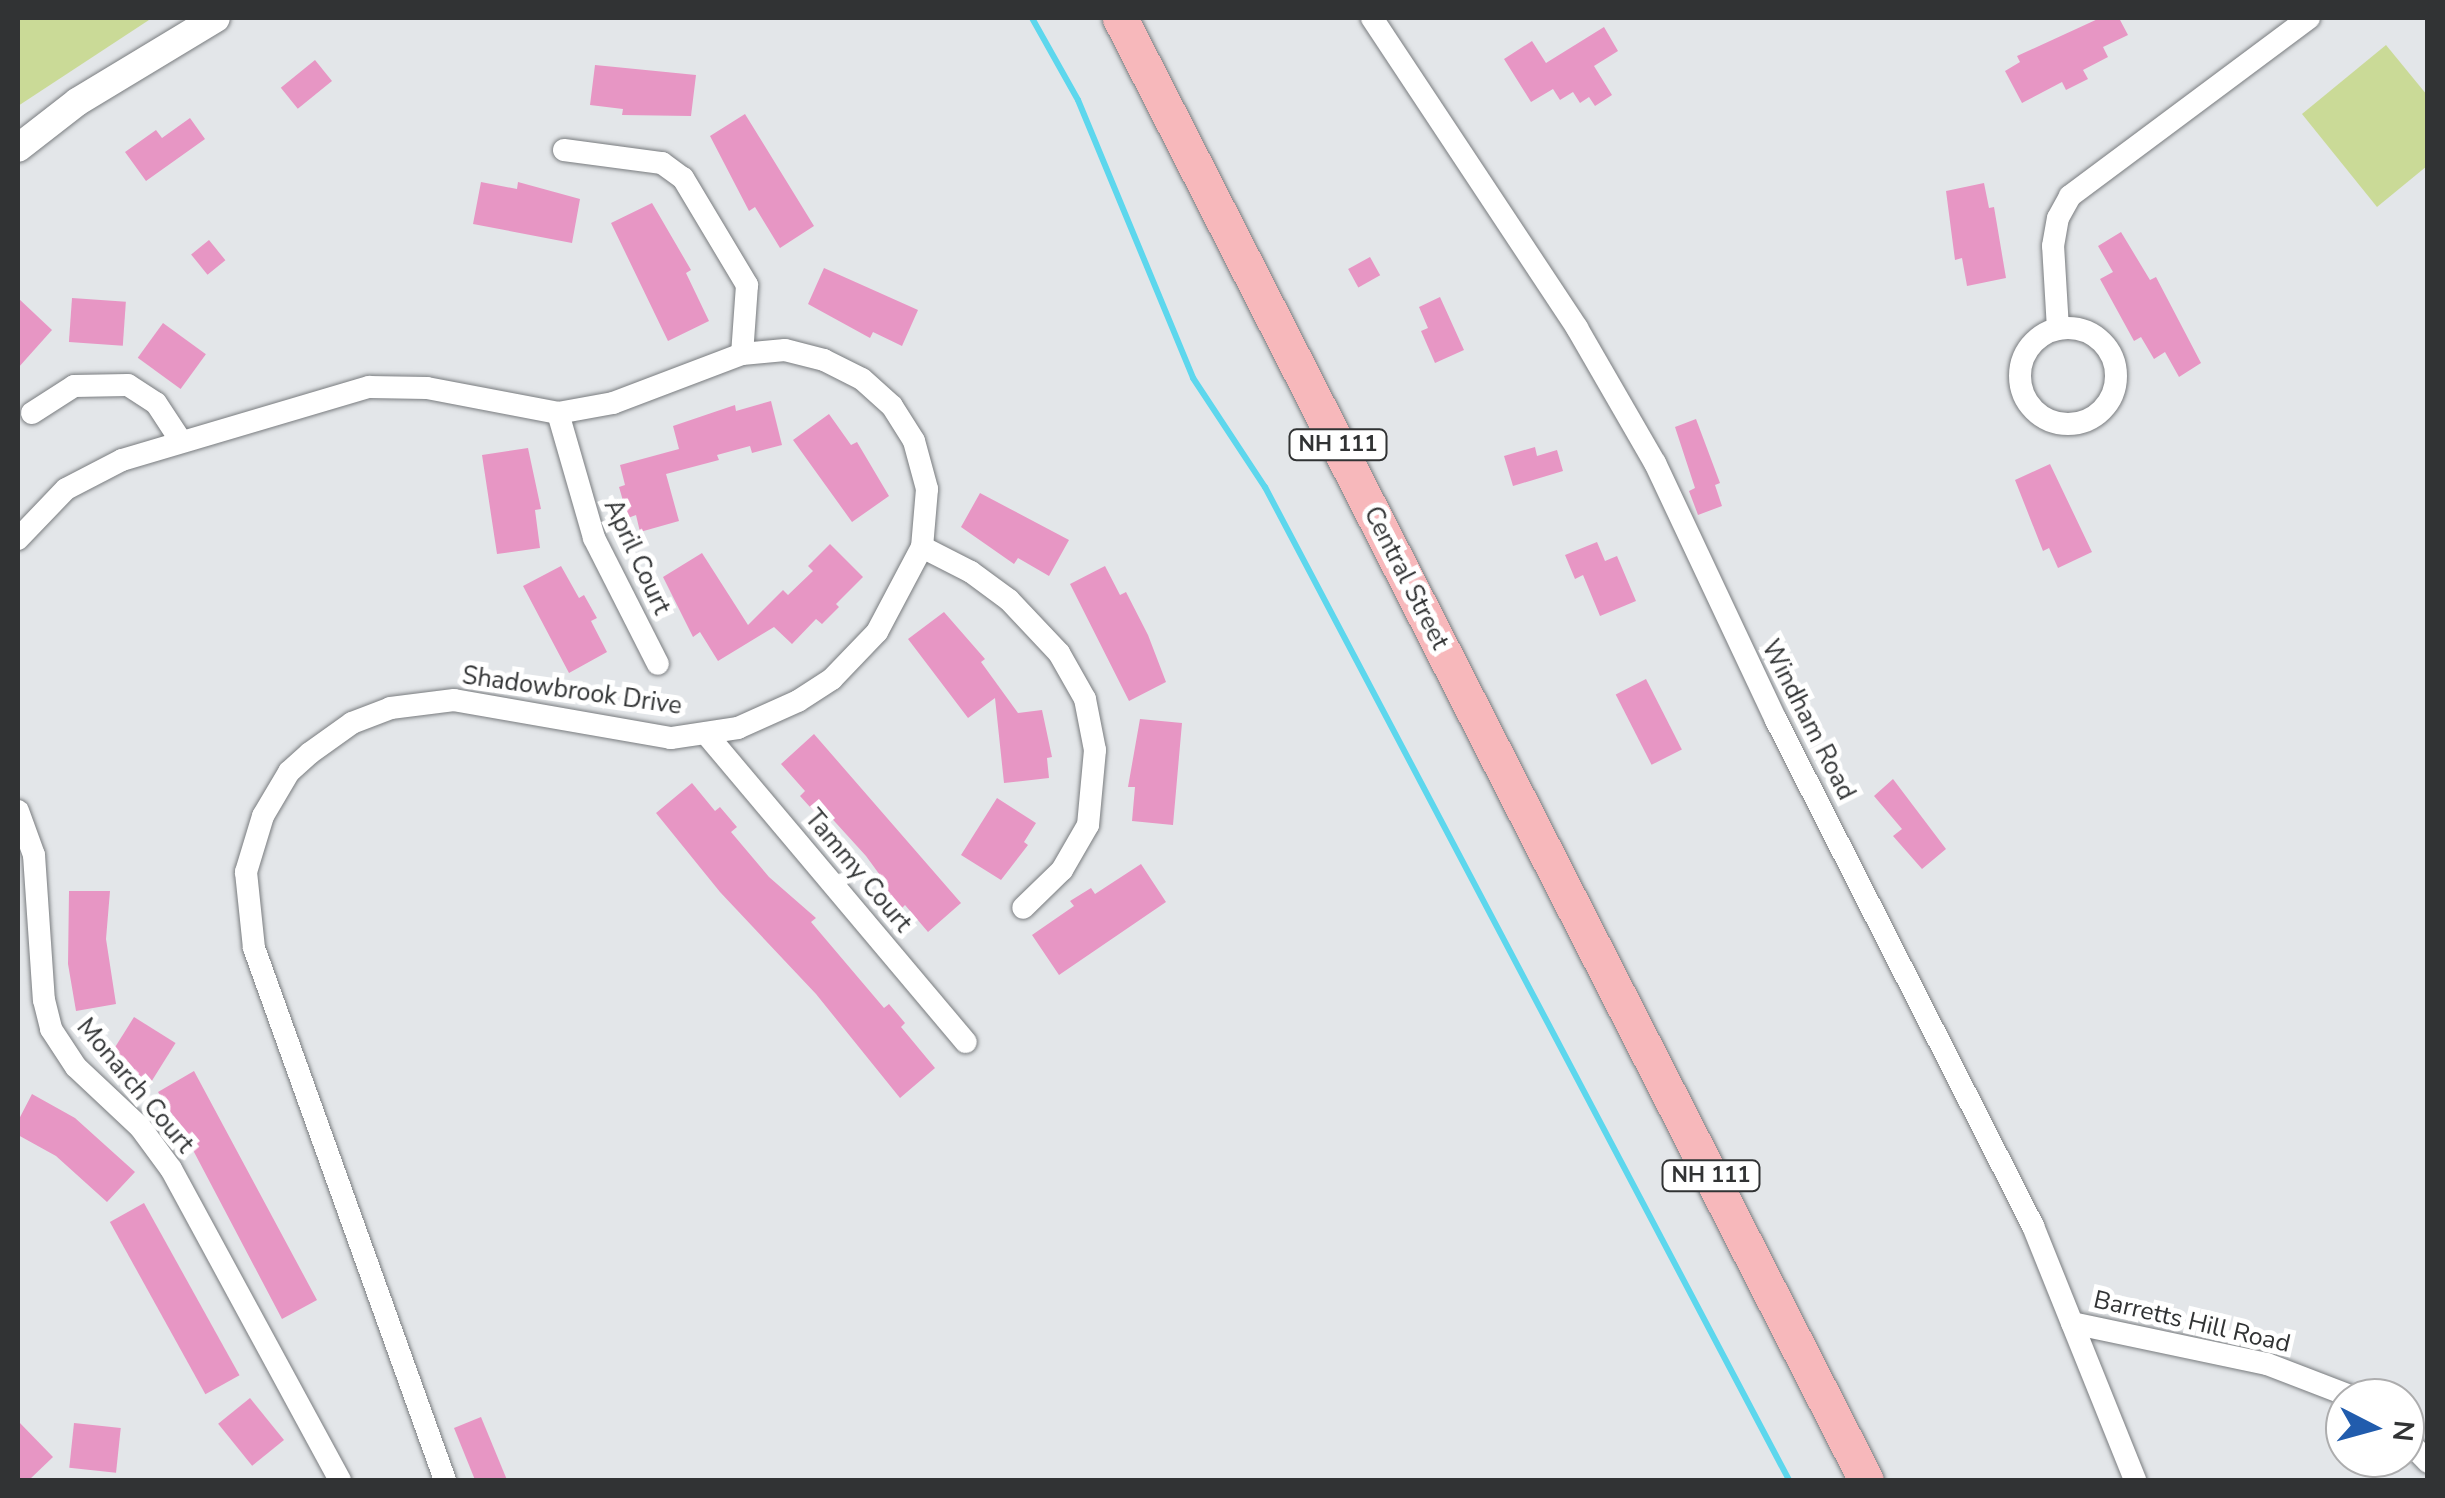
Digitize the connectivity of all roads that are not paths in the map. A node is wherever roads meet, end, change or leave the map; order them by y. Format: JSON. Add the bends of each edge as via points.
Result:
{"nodes":[{"id":1,"x":216,"y":18,"type":"edge"},
{"id":2,"x":1120,"y":18,"type":"edge"},
{"id":3,"x":1372,"y":18,"type":"edge"},
{"id":4,"x":2309,"y":18,"type":"edge"},
{"id":5,"x":18,"y":148,"type":"edge"},
{"id":6,"x":564,"y":150,"type":"dead end"},
{"id":7,"x":2058,"y":329,"type":"junction"},
{"id":8,"x":742,"y":354,"type":"junction"},
{"id":9,"x":32,"y":413,"type":"dead end"},
{"id":10,"x":558,"y":413,"type":"junction"},
{"id":11,"x":181,"y":442,"type":"junction"},
{"id":12,"x":18,"y":539,"type":"edge"},
{"id":13,"x":922,"y":547,"type":"junction"},
{"id":14,"x":658,"y":664,"type":"dead end"},
{"id":15,"x":708,"y":736,"type":"junction"},
{"id":16,"x":18,"y":811,"type":"edge"},
{"id":17,"x":1023,"y":908,"type":"dead end"},
{"id":18,"x":966,"y":1042,"type":"dead end"},
{"id":19,"x":2072,"y":1323,"type":"junction"},
{"id":20,"x":2325,"y":1386,"type":"edge"},
{"id":21,"x":340,"y":1480,"type":"edge"},
{"id":22,"x":445,"y":1480,"type":"edge"},
{"id":23,"x":1866,"y":1480,"type":"edge"},
{"id":24,"x":2134,"y":1480,"type":"edge"}],
"edges":[{"from":1,"to":5,"type":"street","via":[[77,102]]},
{"from":2,"to":23,"type":"main road","name":"Central Street","number":"NH 111"},
{"from":3,"to":19,"type":"street","name":"Windham Road","via":[[1631,417],[2033,1226]]},
{"from":4,"to":7,"type":"street","via":[[2070,196],[2053,246]]},
{"from":6,"to":8,"type":"street","via":[[662,163],[683,178],[747,284]]},
{"from":7,"to":7,"type":"street","via":[[2029,348],[2020,382],[2044,418],[2080,424],[2106,408],[2116,370],[2096,337]]},
{"from":8,"to":10,"type":"street","name":"Shadowbrook Drive","via":[[613,403]]},
{"from":8,"to":13,"type":"street","name":"Shadowbrook Drive","via":[[786,350],[824,360],[862,379],[892,406],[923,465]]},
{"from":9,"to":11,"type":"street","via":[[74,386],[128,385],[156,403]]},
{"from":10,"to":11,"type":"street","name":"Shadowbrook Drive","via":[[427,388],[369,386]]},
{"from":10,"to":14,"type":"street","name":"April Court","via":[[594,538]]},
{"from":11,"to":12,"type":"street","name":"Shadowbrook Drive","via":[[122,460],[66,489]]},
{"from":13,"to":15,"type":"street","name":"Shadowbrook Drive","via":[[877,632],[832,679],[798,701]]},
{"from":13,"to":17,"type":"street","via":[[1018,608],[1060,653],[1085,699],[1095,750],[1088,825],[1062,870]]},
{"from":15,"to":18,"type":"street","name":"Tammy Court"},
{"from":15,"to":22,"type":"street","name":"Shadowbrook Drive","via":[[638,734],[454,700],[412,704],[361,718],[310,753],[289,772],[258,830],[246,872],[254,948]]},
{"from":16,"to":21,"type":"street","name":"Monarch Court","via":[[34,855],[51,1029],[76,1067],[140,1127],[171,1169]]},
{"from":19,"to":20,"type":"street","name":"Barretts Hill Road","via":[[2267,1364]]},
{"from":19,"to":24,"type":"street","name":"Windham Road"}]}
